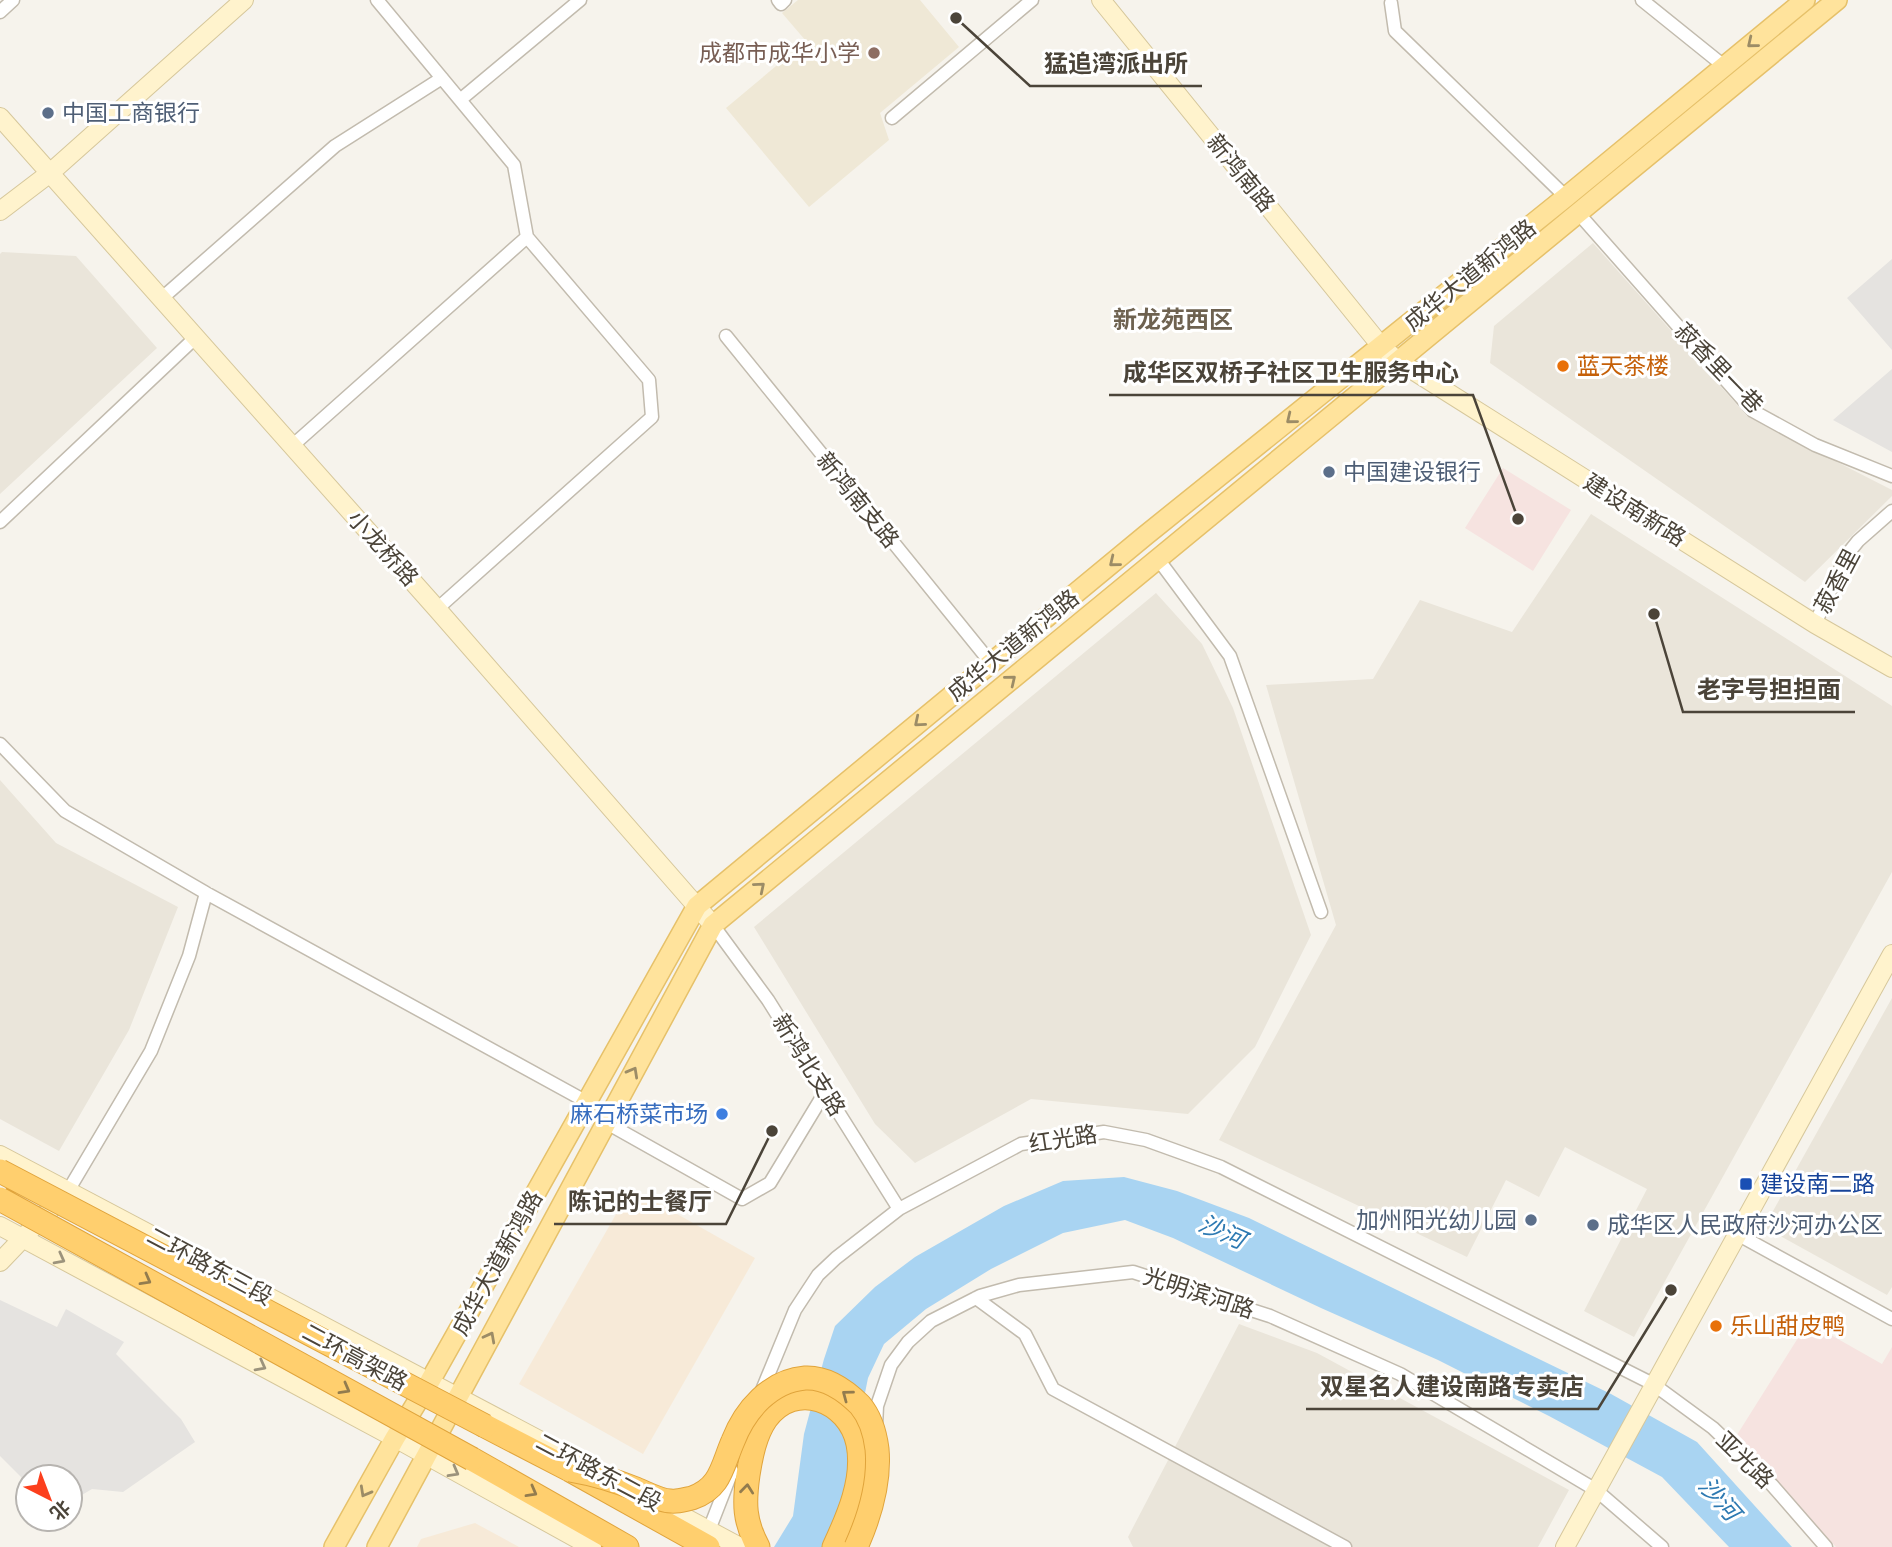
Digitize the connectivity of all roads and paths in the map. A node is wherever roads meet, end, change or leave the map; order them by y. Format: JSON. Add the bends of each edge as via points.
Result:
{"nodes":[{"id":1,"x":13,"y":0,"type":"edge"},
{"id":2,"x":377,"y":0,"type":"edge"},
{"id":3,"x":580,"y":0,"type":"edge"},
{"id":4,"x":778,"y":0,"type":"edge"},
{"id":5,"x":785,"y":0,"type":"edge"},
{"id":6,"x":1032,"y":0,"type":"edge"},
{"id":7,"x":1101,"y":0,"type":"edge"},
{"id":8,"x":1642,"y":0,"type":"edge"},
{"id":9,"x":1805,"y":0,"type":"edge"},
{"id":10,"x":1837,"y":0,"type":"edge"},
{"id":11,"x":234,"y":3,"type":"edge"},
{"id":12,"x":1391,"y":4,"type":"dead end"},
{"id":13,"x":0,"y":12,"type":"edge"},
{"id":14,"x":1724,"y":66,"type":"junction"},
{"id":15,"x":442,"y":78,"type":"junction"},
{"id":16,"x":460,"y":100,"type":"junction"},
{"id":17,"x":0,"y":117,"type":"edge"},
{"id":18,"x":892,"y":118,"type":"dead end"},
{"id":19,"x":50,"y":173,"type":"junction"},
{"id":20,"x":1566,"y":197,"type":"junction"},
{"id":21,"x":0,"y":211,"type":"edge"},
{"id":22,"x":1579,"y":214,"type":"junction"},
{"id":23,"x":0,"y":226,"type":"edge"},
{"id":24,"x":527,"y":237,"type":"junction"},
{"id":25,"x":161,"y":299,"type":"junction"},
{"id":26,"x":726,"y":336,"type":"dead end"},
{"id":27,"x":195,"y":338,"type":"junction"},
{"id":28,"x":1381,"y":346,"type":"junction"},
{"id":29,"x":1398,"y":361,"type":"junction"},
{"id":30,"x":292,"y":446,"type":"junction"},
{"id":31,"x":1892,"y":476,"type":"edge"},
{"id":32,"x":1892,"y":511,"type":"edge"},
{"id":33,"x":0,"y":522,"type":"edge"},
{"id":34,"x":1158,"y":559,"type":"junction"},
{"id":35,"x":437,"y":609,"type":"junction"},
{"id":36,"x":1815,"y":624,"type":"junction"},
{"id":37,"x":991,"y":663,"type":"junction"},
{"id":38,"x":1892,"y":668,"type":"edge"},
{"id":39,"x":0,"y":744,"type":"edge"},
{"id":40,"x":206,"y":894,"type":"junction"},
{"id":41,"x":697,"y":906,"type":"junction"},
{"id":42,"x":1321,"y":912,"type":"dead end"},
{"id":43,"x":713,"y":925,"type":"junction"},
{"id":44,"x":1892,"y":954,"type":"edge"},
{"id":45,"x":825,"y":1092,"type":"junction"},
{"id":46,"x":587,"y":1102,"type":"junction"},
{"id":47,"x":605,"y":1122,"type":"junction"},
{"id":48,"x":0,"y":1155,"type":"edge"},
{"id":49,"x":0,"y":1171,"type":"edge"},
{"id":50,"x":68,"y":1191,"type":"junction"},
{"id":51,"x":0,"y":1199,"type":"edge"},
{"id":52,"x":899,"y":1209,"type":"junction"},
{"id":53,"x":0,"y":1227,"type":"edge"},
{"id":54,"x":1737,"y":1234,"type":"junction"},
{"id":55,"x":20,"y":1238,"type":"junction"},
{"id":56,"x":0,"y":1262,"type":"edge"},
{"id":57,"x":976,"y":1298,"type":"junction"},
{"id":58,"x":1892,"y":1319,"type":"edge"},
{"id":59,"x":430,"y":1381,"type":"junction"},
{"id":60,"x":1651,"y":1388,"type":"junction"},
{"id":61,"x":458,"y":1397,"type":"junction"},
{"id":62,"x":395,"y":1438,"type":"junction"},
{"id":63,"x":427,"y":1457,"type":"junction"},
{"id":64,"x":570,"y":1470,"type":"junction"},
{"id":65,"x":1596,"y":1490,"type":"junction"},
{"id":66,"x":709,"y":1539,"type":"edge"},
{"id":67,"x":624,"y":1546,"type":"edge"},
{"id":68,"x":334,"y":1547,"type":"edge"},
{"id":69,"x":377,"y":1547,"type":"edge"},
{"id":70,"x":592,"y":1547,"type":"edge"},
{"id":71,"x":740,"y":1547,"type":"edge"},
{"id":72,"x":758,"y":1547,"type":"edge"},
{"id":73,"x":834,"y":1547,"type":"edge"},
{"id":74,"x":853,"y":1547,"type":"edge"},
{"id":75,"x":1345,"y":1547,"type":"edge"},
{"id":76,"x":1564,"y":1547,"type":"edge"},
{"id":77,"x":1662,"y":1547,"type":"edge"},
{"id":78,"x":1826,"y":1547,"type":"edge"}],
"edges":[{"from":1,"to":13,"type":"street"},
{"from":2,"to":15,"type":"street"},
{"from":3,"to":16,"type":"street"},
{"from":4,"to":5,"type":"street","via":[[781,4]]},
{"from":6,"to":18,"type":"street"},
{"from":7,"to":28,"type":"street","name":"新鸿南路"},
{"from":8,"to":14,"type":"street"},
{"from":9,"to":14,"type":"main road","name":"成华大道新鸿路","one_way":true},
{"from":10,"to":22,"type":"main road","name":"成华大道新鸿路"},
{"from":11,"to":19,"type":"street"},
{"from":12,"to":20,"type":"street","via":[[1395,31]]},
{"from":14,"to":20,"type":"main road","name":"成华大道新鸿路"},
{"from":15,"to":16,"type":"street"},
{"from":15,"to":25,"type":"street","via":[[335,146]]},
{"from":16,"to":24,"type":"street","via":[[514,165]]},
{"from":17,"to":19,"type":"street","name":"小龙桥路"},
{"from":19,"to":21,"type":"street"},
{"from":19,"to":23,"type":"street"},
{"from":19,"to":25,"type":"street","name":"小龙桥路"},
{"from":20,"to":28,"type":"main road","name":"成华大道新鸿路"},
{"from":22,"to":29,"type":"main road","name":"成华大道新鸿路"},
{"from":22,"to":31,"type":"street","name":"菽香里一巷","via":[[1754,411],[1815,445]]},
{"from":24,"to":30,"type":"street"},
{"from":24,"to":35,"type":"street","via":[[649,380],[652,417]]},
{"from":25,"to":27,"type":"street","name":"小龙桥路"},
{"from":26,"to":37,"type":"street","name":"新鸿南支路"},
{"from":27,"to":30,"type":"street","name":"小龙桥路"},
{"from":27,"to":33,"type":"street"},
{"from":28,"to":29,"type":"street","name":"建设南新路"},
{"from":28,"to":37,"type":"main road","name":"成华大道新鸿路","one_way":true},
{"from":29,"to":34,"type":"main road","name":"成华大道新鸿路"},
{"from":29,"to":36,"type":"street","name":"建设南新路"},
{"from":30,"to":35,"type":"street","name":"小龙桥路"},
{"from":32,"to":36,"type":"street","name":"菽香里","via":[[1846,556]]},
{"from":34,"to":42,"type":"street","via":[[1230,656]]},
{"from":43,"to":34,"type":"main road","name":"成华大道新鸿路","one_way":true},
{"from":35,"to":41,"type":"street","name":"小龙桥路"},
{"from":36,"to":38,"type":"street","name":"建设南新路"},
{"from":37,"to":41,"type":"main road","name":"成华大道新鸿路","one_way":true},
{"from":39,"to":40,"type":"street","via":[[65,811]]},
{"from":40,"to":46,"type":"street"},
{"from":40,"to":50,"type":"street","via":[[189,956],[151,1051]]},
{"from":41,"to":43,"type":"street","name":"小龙桥路"},
{"from":41,"to":46,"type":"main road","name":"成华大道新鸿路"},
{"from":43,"to":45,"type":"street","name":"新鸿北支路","via":[[768,1000]]},
{"from":47,"to":43,"type":"main road","name":"成华大道新鸿路","one_way":true},
{"from":44,"to":54,"type":"street"},
{"from":45,"to":47,"type":"street","via":[[769,1183],[742,1199]]},
{"from":45,"to":52,"type":"street","name":"新鸿北支路"},
{"from":46,"to":59,"type":"main road","name":"成华大道新鸿路"},
{"from":61,"to":47,"type":"main road","name":"成华大道新鸿路","one_way":true},
{"from":48,"to":50,"type":"street","name":"二环路东三段"},
{"from":49,"to":64,"type":"highway","name":"二环高架路","bridge":true},
{"from":50,"to":55,"type":"street"},
{"from":50,"to":59,"type":"street","name":"二环路东三段"},
{"from":51,"to":67,"type":"highway","name":"二环高架路","one_way":true,"bridge":true},
{"from":52,"to":60,"type":"street","name":"红光路","via":[[1021,1144],[1104,1132],[1146,1140],[1221,1167]]},
{"from":52,"to":66,"type":"street","name":"红光路","via":[[818,1275],[795,1310]]},
{"from":53,"to":55,"type":"street"},
{"from":54,"to":58,"type":"street"},
{"from":54,"to":60,"type":"street"},
{"from":55,"to":56,"type":"street"},
{"from":55,"to":62,"type":"street","one_way":true},
{"from":57,"to":65,"type":"street","name":"光明滨河路","via":[[1019,1285],[1133,1272],[1270,1316],[1400,1374]]},
{"from":57,"to":74,"type":"street","name":"光明滨河路","via":[[931,1321],[891,1365],[877,1406],[868,1496]]},
{"from":57,"to":75,"type":"street","via":[[1025,1334],[1053,1389]]},
{"from":59,"to":61,"type":"street","name":"二环路东三段"},
{"from":59,"to":62,"type":"main road","name":"成华大道新鸿路"},
{"from":60,"to":65,"type":"street"},
{"from":60,"to":78,"type":"street","name":"亚光路","via":[[1713,1428],[1772,1485]]},
{"from":61,"to":63,"type":"main road","name":"成华大道新鸿路"},
{"from":61,"to":66,"type":"street","name":"二环路东二段"},
{"from":62,"to":63,"type":"street"},
{"from":62,"to":68,"type":"main road","name":"成华大道新鸿路","one_way":true},
{"from":63,"to":69,"type":"main road","name":"成华大道新鸿路"},
{"from":63,"to":70,"type":"street","one_way":true},
{"from":64,"to":66,"type":"highway","name":"二环高架路"},
{"from":74,"to":64,"type":"highway","one_way":true,"bridge":true,"via":[[871,1503],[875,1437],[865,1411],[830,1383],[790,1379],[772,1388],[743,1419],[719,1479],[691,1498],[670,1502],[597,1474]]},
{"from":65,"to":76,"type":"street"},
{"from":65,"to":77,"type":"street","name":"光明滨河路"},
{"from":66,"to":71,"type":"street","name":"二环路东二段"},
{"from":72,"to":73,"type":"highway","one_way":true,"via":[[745,1513],[754,1448],[768,1417],[799,1397],[820,1399],[836,1408],[850,1423],[858,1443],[856,1485]]}]}
